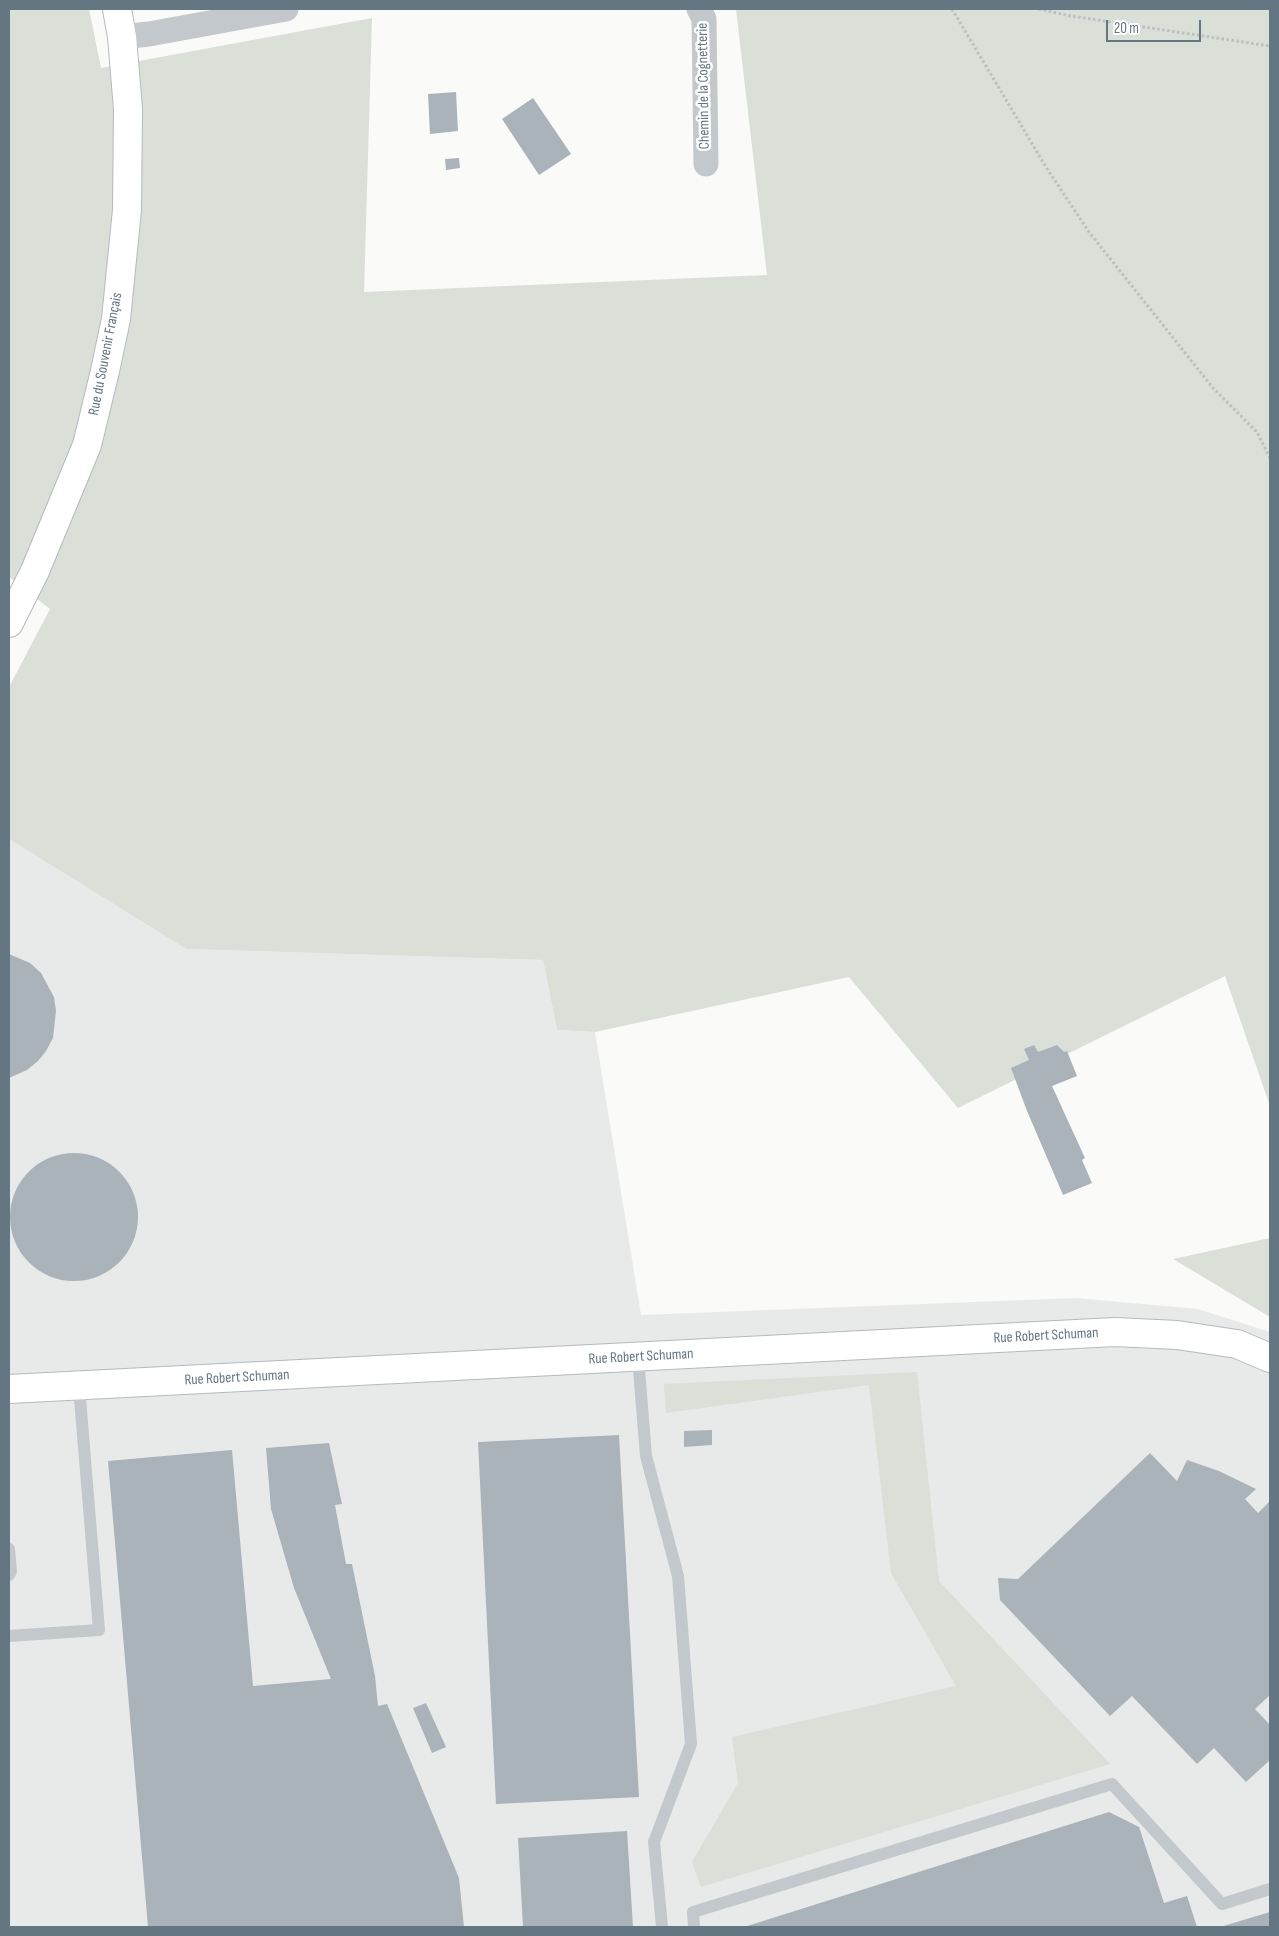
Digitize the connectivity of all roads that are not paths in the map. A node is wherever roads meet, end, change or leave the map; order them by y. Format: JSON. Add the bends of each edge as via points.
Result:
{"nodes":[{"id":1,"x":117,"y":9,"type":"edge"},
{"id":2,"x":286,"y":9,"type":"edge"},
{"id":3,"x":699,"y":9,"type":"edge"},
{"id":4,"x":122,"y":37,"type":"junction"},
{"id":5,"x":706,"y":164,"type":"dead end"},
{"id":6,"x":13,"y":606,"type":"edge"},
{"id":7,"x":638,"y":1357,"type":"junction"},
{"id":8,"x":1270,"y":1358,"type":"edge"},
{"id":9,"x":79,"y":1386,"type":"junction"},
{"id":10,"x":9,"y":1389,"type":"edge"},
{"id":11,"x":9,"y":1549,"type":"edge"},
{"id":12,"x":9,"y":1575,"type":"edge"},
{"id":13,"x":9,"y":1636,"type":"edge"},
{"id":14,"x":1270,"y":1889,"type":"edge"},
{"id":15,"x":662,"y":1927,"type":"edge"},
{"id":16,"x":694,"y":1927,"type":"edge"}],
"edges":[{"from":1,"to":4,"type":"street","name":"Rue du Souvenir Français"},
{"from":2,"to":4,"type":"street"},
{"from":3,"to":5,"type":"street","name":"Chemin de la Cognetterie","via":[[704,19]]},
{"from":4,"to":6,"type":"street","name":"Rue du Souvenir Français","via":[[128,109],[127,210],[116,319],[87,446],[60,514]]},
{"from":7,"to":8,"type":"street","name":"Rue Robert Schuman","via":[[1115,1332],[1176,1335],[1236,1344]]},
{"from":7,"to":9,"type":"street","name":"Rue Robert Schuman"},
{"from":7,"to":15,"type":"lane","via":[[646,1456],[678,1576],[691,1744],[654,1842]]},
{"from":9,"to":10,"type":"street","name":"Rue Robert Schuman"},
{"from":9,"to":13,"type":"lane","via":[[100,1630]]},
{"from":11,"to":12,"type":"lane"},
{"from":14,"to":16,"type":"lane","via":[[1222,1904],[1112,1784],[693,1912]]}]}
